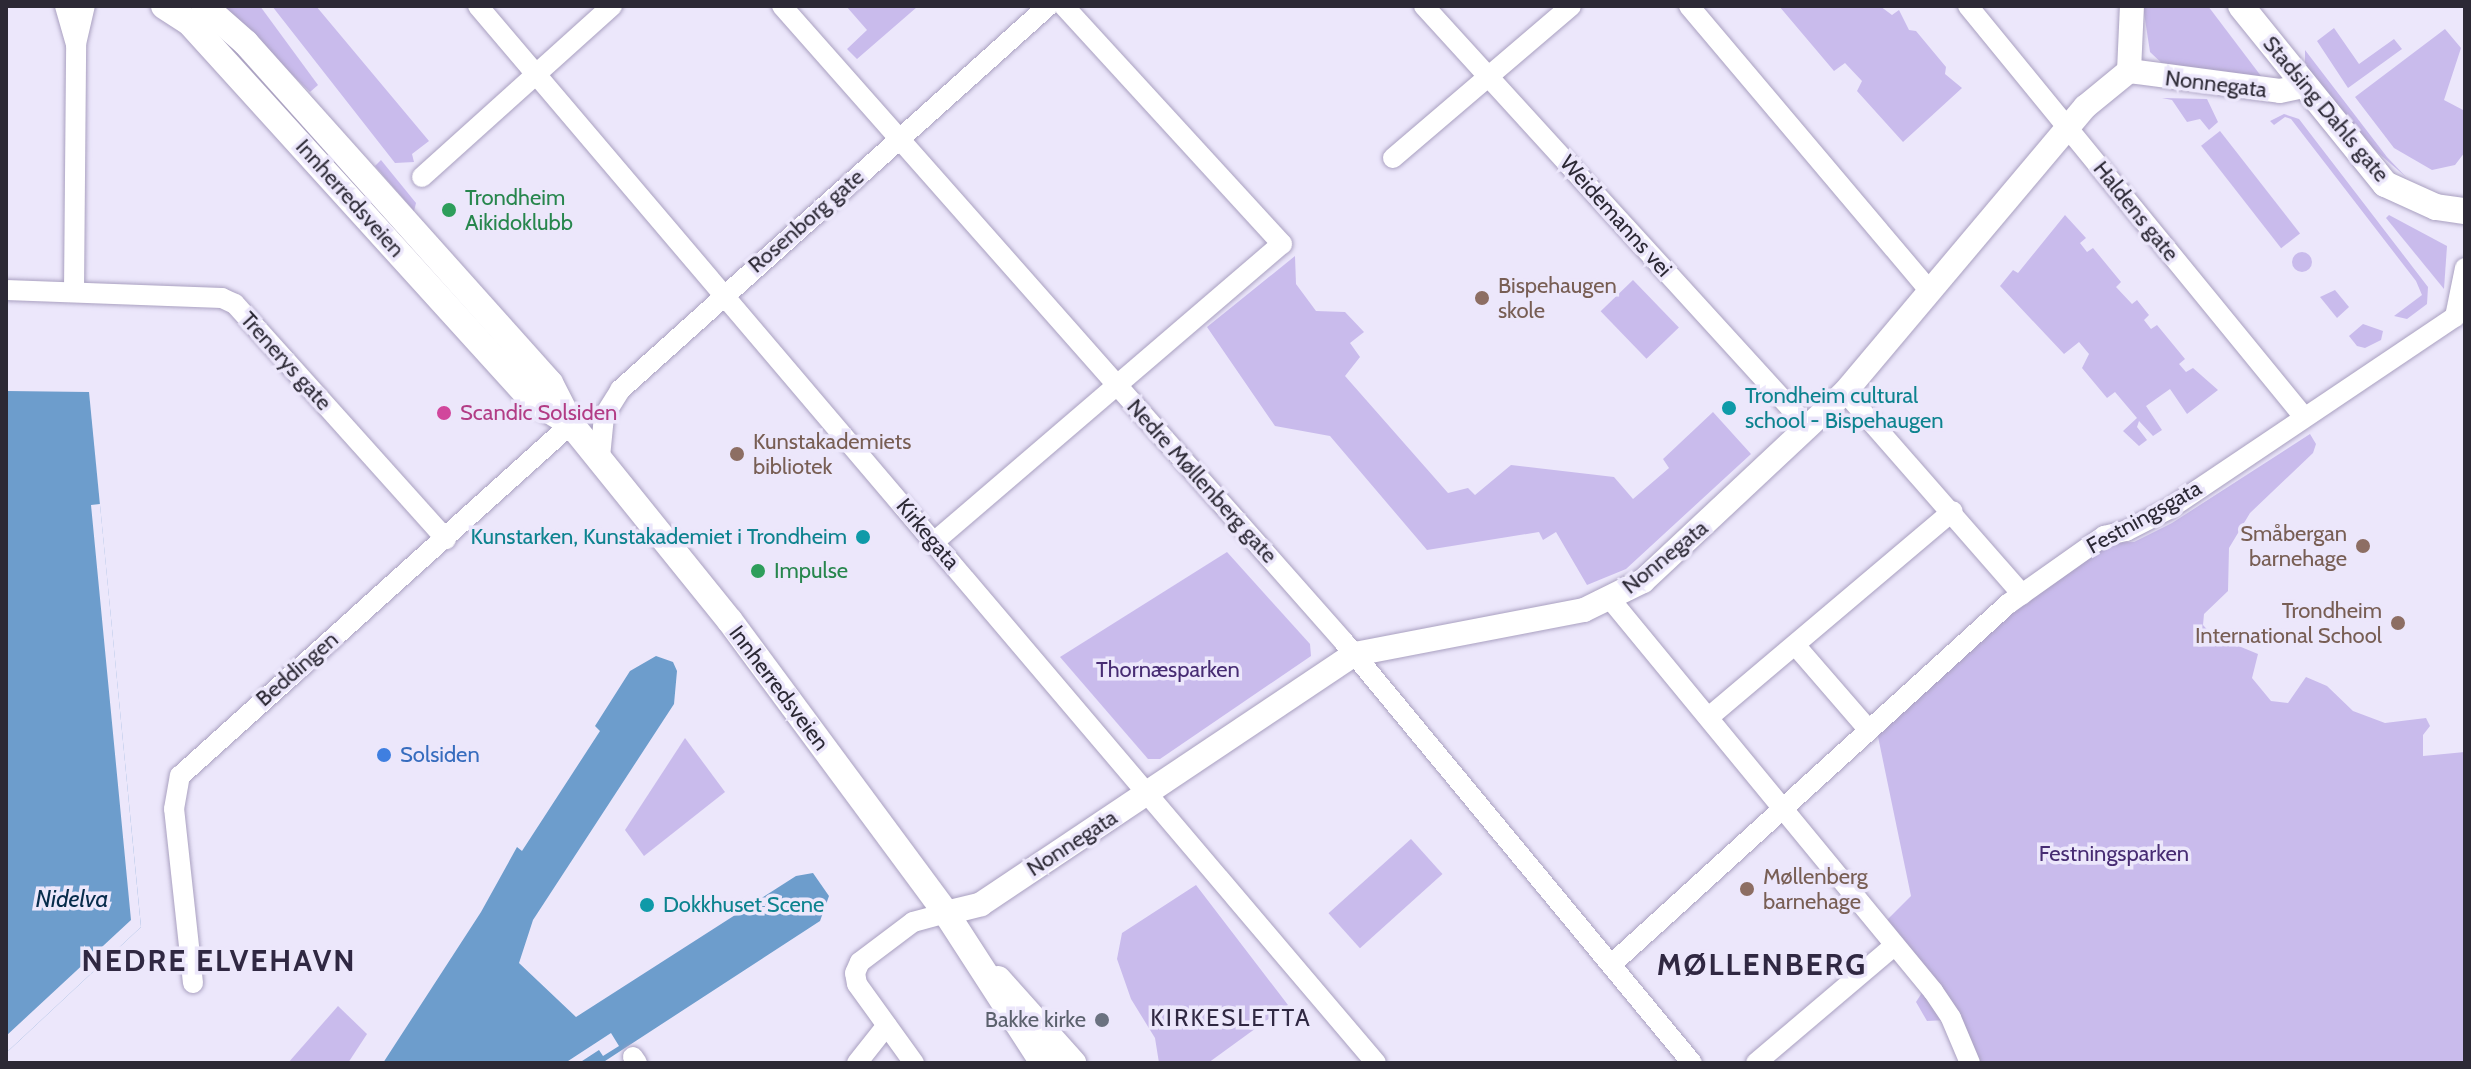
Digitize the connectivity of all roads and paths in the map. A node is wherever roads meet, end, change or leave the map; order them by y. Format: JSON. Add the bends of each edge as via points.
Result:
{"nodes":[{"id":1,"x":65,"y":6,"type":"edge"},
{"id":2,"x":85,"y":6,"type":"edge"},
{"id":3,"x":164,"y":6,"type":"edge"},
{"id":4,"x":204,"y":6,"type":"edge"},
{"id":5,"x":478,"y":6,"type":"edge"},
{"id":6,"x":612,"y":6,"type":"edge"},
{"id":7,"x":782,"y":6,"type":"edge"},
{"id":8,"x":1048,"y":6,"type":"edge"},
{"id":9,"x":1064,"y":6,"type":"edge"},
{"id":10,"x":1424,"y":6,"type":"edge"},
{"id":11,"x":1571,"y":6,"type":"edge"},
{"id":12,"x":1689,"y":6,"type":"edge"},
{"id":13,"x":1968,"y":6,"type":"edge"},
{"id":14,"x":2132,"y":6,"type":"edge"},
{"id":15,"x":2241,"y":6,"type":"edge"},
{"id":16,"x":76,"y":44,"type":"junction"},
{"id":17,"x":2129,"y":71,"type":"junction"},
{"id":18,"x":1487,"y":75,"type":"junction"},
{"id":19,"x":537,"y":76,"type":"junction"},
{"id":20,"x":2304,"y":86,"type":"junction"},
{"id":21,"x":2067,"y":127,"type":"junction"},
{"id":22,"x":899,"y":139,"type":"junction"},
{"id":23,"x":1393,"y":158,"type":"dead end"},
{"id":24,"x":422,"y":177,"type":"dead end"},
{"id":25,"x":2465,"y":211,"type":"edge"},
{"id":26,"x":2465,"y":268,"type":"edge"},
{"id":27,"x":6,"y":290,"type":"edge"},
{"id":28,"x":74,"y":291,"type":"junction"},
{"id":29,"x":1931,"y":292,"type":"junction"},
{"id":30,"x":723,"y":294,"type":"junction"},
{"id":31,"x":1116,"y":386,"type":"junction"},
{"id":32,"x":1845,"y":392,"type":"junction"},
{"id":33,"x":2304,"y":417,"type":"junction"},
{"id":34,"x":571,"y":424,"type":"junction"},
{"id":35,"x":1807,"y":426,"type":"junction"},
{"id":36,"x":600,"y":457,"type":"junction"},
{"id":37,"x":1953,"y":511,"type":"junction"},
{"id":38,"x":446,"y":539,"type":"junction"},
{"id":39,"x":934,"y":542,"type":"junction"},
{"id":40,"x":2022,"y":594,"type":"junction"},
{"id":41,"x":1611,"y":600,"type":"junction"},
{"id":42,"x":1796,"y":646,"type":"junction"},
{"id":43,"x":1355,"y":654,"type":"junction"},
{"id":44,"x":1709,"y":717,"type":"junction"},
{"id":45,"x":1868,"y":729,"type":"junction"},
{"id":46,"x":1146,"y":796,"type":"junction"},
{"id":47,"x":1781,"y":809,"type":"junction"},
{"id":48,"x":946,"y":913,"type":"junction"},
{"id":49,"x":1894,"y":946,"type":"junction"},
{"id":50,"x":979,"y":959,"type":"junction"},
{"id":51,"x":1613,"y":963,"type":"junction"},
{"id":52,"x":193,"y":983,"type":"dead end"},
{"id":53,"x":887,"y":1025,"type":"junction"},
{"id":54,"x":857,"y":1063,"type":"edge"},
{"id":55,"x":914,"y":1063,"type":"edge"},
{"id":56,"x":1043,"y":1063,"type":"edge"},
{"id":57,"x":1073,"y":1063,"type":"edge"},
{"id":58,"x":1376,"y":1063,"type":"edge"},
{"id":59,"x":1692,"y":1063,"type":"edge"},
{"id":60,"x":1756,"y":1063,"type":"edge"},
{"id":61,"x":1970,"y":1063,"type":"edge"}],
"edges":[{"from":1,"to":16,"type":"street"},
{"from":2,"to":16,"type":"street"},
{"from":3,"to":34,"type":"main road","name":"Innherredsveien","via":[[189,22],[532,400]]},
{"from":4,"to":34,"type":"main road","name":"Innherredsveien","via":[[256,54],[550,383]]},
{"from":5,"to":19,"type":"street","name":"Kirkegata"},
{"from":6,"to":19,"type":"street"},
{"from":7,"to":22,"type":"street","name":"Nedre Møllenberg gate"},
{"from":8,"to":22,"type":"street","name":"Rosenborg gate"},
{"from":9,"to":31,"type":"street","via":[[1282,244]]},
{"from":10,"to":18,"type":"street","name":"Weidemanns vei"},
{"from":11,"to":18,"type":"street"},
{"from":12,"to":29,"type":"street"},
{"from":13,"to":21,"type":"street","name":"Haldens gate"},
{"from":14,"to":17,"type":"street"},
{"from":15,"to":20,"type":"main road","name":"Stadsing Dahls gate"},
{"from":16,"to":28,"type":"street"},
{"from":17,"to":20,"type":"street","name":"Nonnegata","via":[[2210,85],[2280,91]]},
{"from":17,"to":21,"type":"street","name":"Nonnegata"},
{"from":18,"to":23,"type":"street"},
{"from":18,"to":35,"type":"street","name":"Weidemanns vei"},
{"from":19,"to":24,"type":"street"},
{"from":19,"to":30,"type":"street","name":"Kirkegata"},
{"from":20,"to":25,"type":"main road","name":"Stadsing Dahls gate","via":[[2385,184],[2436,207]]},
{"from":21,"to":29,"type":"street","name":"Nonnegata"},
{"from":21,"to":33,"type":"street","name":"Haldens gate"},
{"from":22,"to":30,"type":"street","name":"Rosenborg gate"},
{"from":22,"to":31,"type":"street","name":"Nedre Møllenberg gate"},
{"from":26,"to":33,"type":"street","name":"Festningsgata","via":[[2455,317]]},
{"from":27,"to":28,"type":"street","name":"Trenerys gate"},
{"from":28,"to":38,"type":"street","name":"Trenerys gate","via":[[222,298],[235,304]]},
{"from":29,"to":32,"type":"street","name":"Nonnegata"},
{"from":30,"to":36,"type":"street","name":"Rosenborg gate","via":[[620,390],[604,416]]},
{"from":30,"to":39,"type":"street","name":"Kirkegata"},
{"from":31,"to":39,"type":"street"},
{"from":31,"to":43,"type":"street","name":"Nedre Møllenberg gate"},
{"from":32,"to":35,"type":"street","name":"Nonnegata"},
{"from":32,"to":37,"type":"street"},
{"from":33,"to":40,"type":"street","name":"Festningsgata","via":[[2169,509],[2104,536]]},
{"from":34,"to":36,"type":"main road","name":"Innherredsveien"},
{"from":34,"to":38,"type":"street","name":"Beddingen"},
{"from":35,"to":41,"type":"street","name":"Nonnegata","via":[[1682,548]]},
{"from":36,"to":48,"type":"main road","name":"Innherredsveien","via":[[764,666]]},
{"from":37,"to":40,"type":"street"},
{"from":37,"to":42,"type":"street"},
{"from":38,"to":52,"type":"street","name":"Beddingen","via":[[180,776],[174,809]]},
{"from":39,"to":46,"type":"street","name":"Kirkegata"},
{"from":40,"to":45,"type":"street","name":"Festningsgata","via":[[1971,633]]},
{"from":41,"to":43,"type":"street","name":"Nonnegata","via":[[1584,610]]},
{"from":41,"to":44,"type":"street"},
{"from":42,"to":44,"type":"street"},
{"from":42,"to":45,"type":"street"},
{"from":43,"to":46,"type":"street","name":"Nonnegata"},
{"from":43,"to":51,"type":"street","name":"Nedre Møllenberg gate"},
{"from":44,"to":47,"type":"street"},
{"from":45,"to":47,"type":"street","name":"Festningsgata"},
{"from":46,"to":48,"type":"street","name":"Nonnegata","via":[[981,904]]},
{"from":46,"to":58,"type":"street","name":"Kirkegata"},
{"from":47,"to":49,"type":"street"},
{"from":47,"to":51,"type":"street","name":"Festningsgata"},
{"from":48,"to":50,"type":"main road","name":"Innherredsveien"},
{"from":48,"to":53,"type":"street","via":[[913,922],[860,962],[857,984]]},
{"from":49,"to":60,"type":"street"},
{"from":49,"to":61,"type":"street","via":[[1951,1018]]},
{"from":50,"to":56,"type":"main road","name":"Innherredsveien","via":[[1014,1025]]},
{"from":50,"to":57,"type":"main road","name":"Innherredsveien"},
{"from":51,"to":59,"type":"street","name":"Nedre Møllenberg gate"},
{"from":53,"to":54,"type":"street"},
{"from":53,"to":55,"type":"street"}]}
